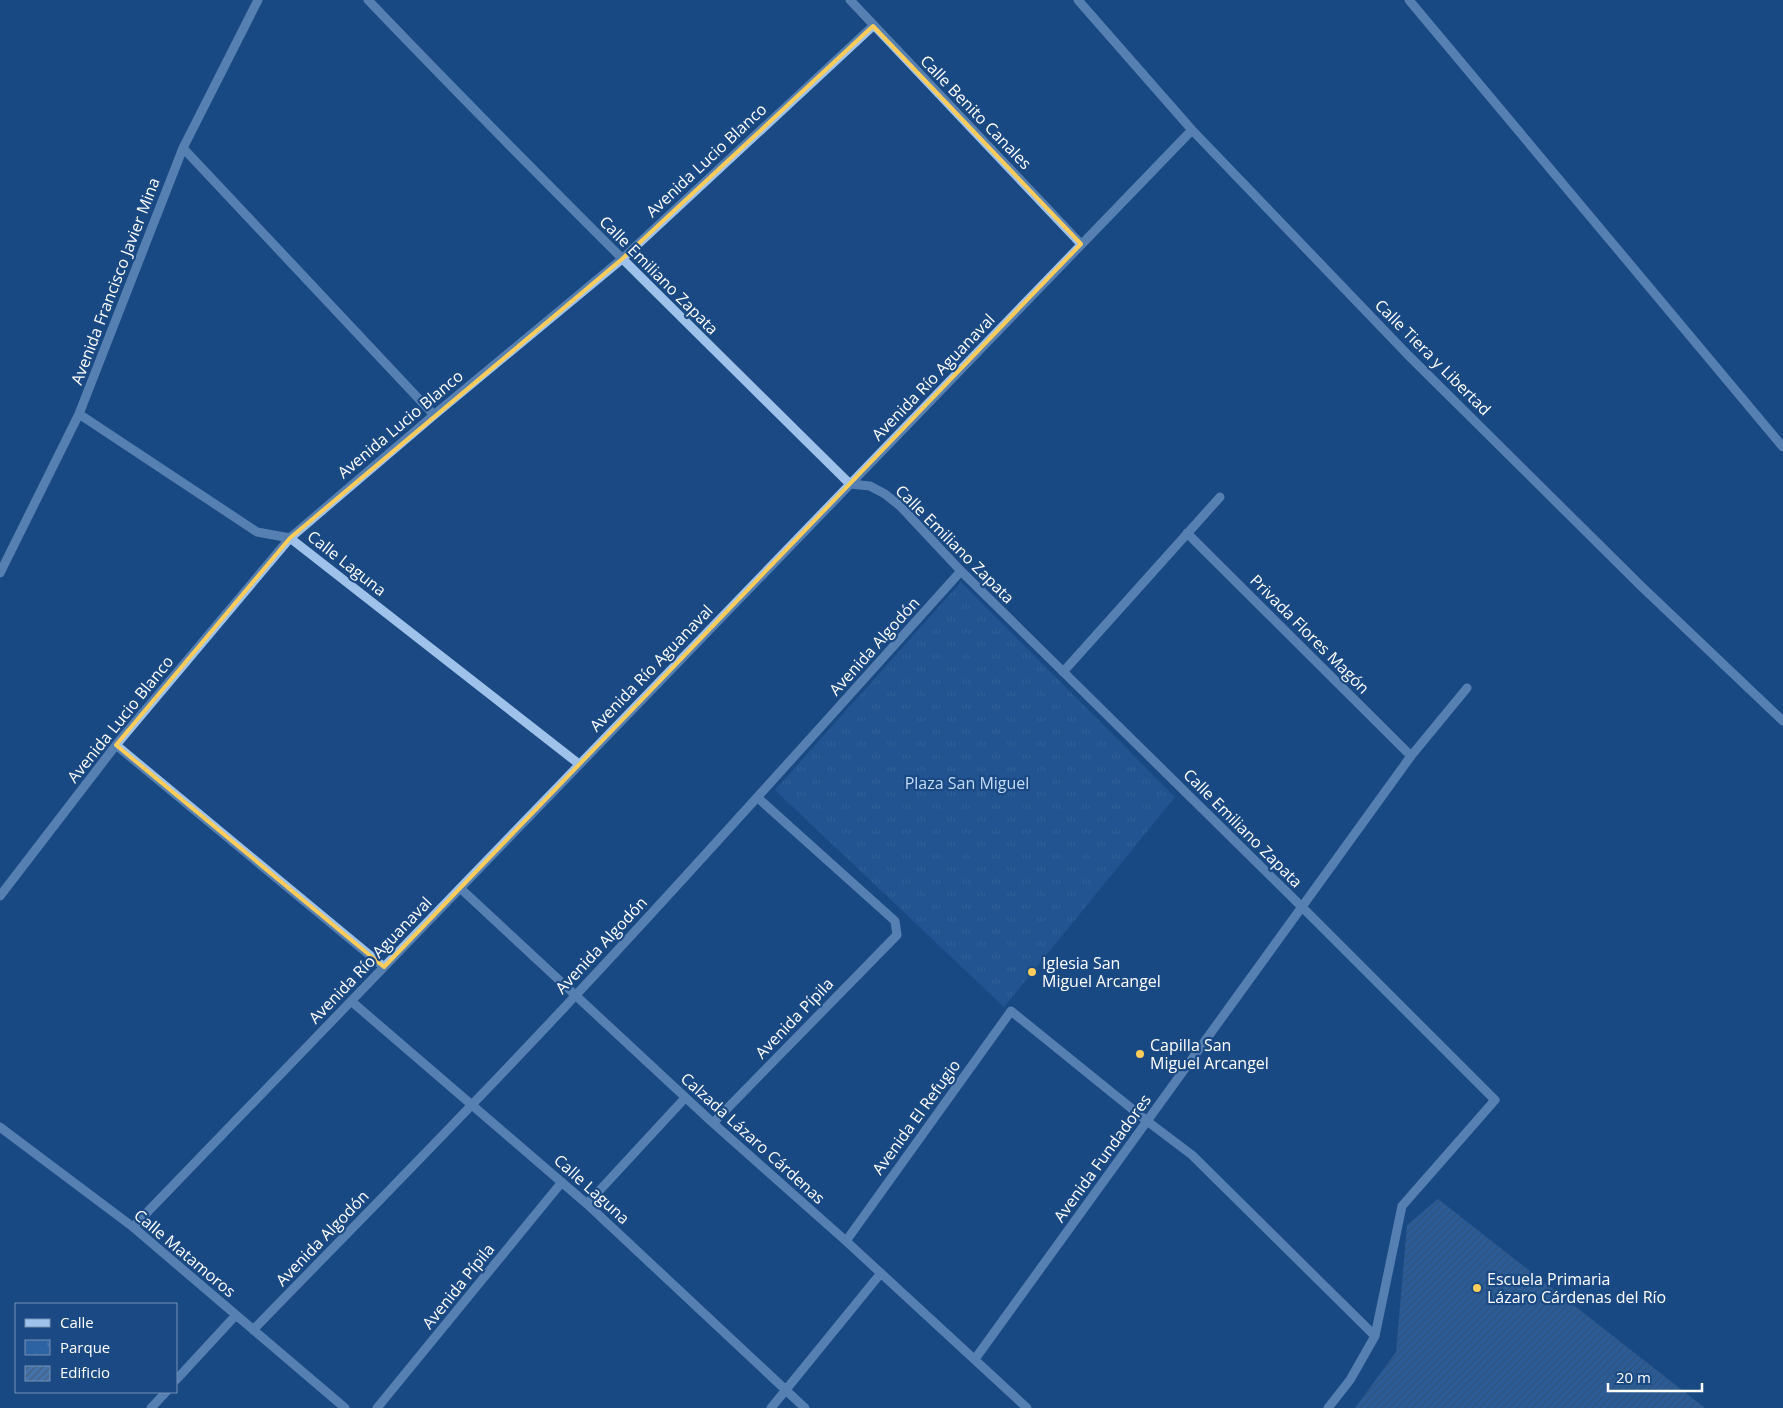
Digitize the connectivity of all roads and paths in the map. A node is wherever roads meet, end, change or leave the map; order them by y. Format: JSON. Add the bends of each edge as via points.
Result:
{"nodes":[{"id":1,"x":258,"y":0,"type":"edge"},
{"id":2,"x":368,"y":0,"type":"edge"},
{"id":3,"x":850,"y":0,"type":"edge"},
{"id":4,"x":1078,"y":0,"type":"edge"},
{"id":5,"x":1409,"y":0,"type":"edge"},
{"id":6,"x":873,"y":26,"type":"junction"},
{"id":7,"x":1192,"y":130,"type":"junction"},
{"id":8,"x":184,"y":148,"type":"junction"},
{"id":9,"x":1081,"y":244,"type":"junction"},
{"id":10,"x":622,"y":259,"type":"junction"},
{"id":11,"x":79,"y":414,"type":"junction"},
{"id":12,"x":434,"y":415,"type":"junction"},
{"id":13,"x":1783,"y":447,"type":"edge"},
{"id":14,"x":850,"y":484,"type":"junction"},
{"id":15,"x":1220,"y":497,"type":"dead end"},
{"id":16,"x":1188,"y":534,"type":"junction"},
{"id":17,"x":290,"y":538,"type":"junction"},
{"id":18,"x":961,"y":571,"type":"junction"},
{"id":19,"x":0,"y":573,"type":"edge"},
{"id":20,"x":1063,"y":672,"type":"junction"},
{"id":21,"x":1467,"y":688,"type":"dead end"},
{"id":22,"x":1783,"y":721,"type":"edge"},
{"id":23,"x":116,"y":745,"type":"junction"},
{"id":24,"x":1411,"y":756,"type":"junction"},
{"id":25,"x":579,"y":764,"type":"junction"},
{"id":26,"x":758,"y":798,"type":"junction"},
{"id":27,"x":460,"y":888,"type":"junction"},
{"id":28,"x":0,"y":896,"type":"edge"},
{"id":29,"x":1302,"y":907,"type":"junction"},
{"id":30,"x":384,"y":967,"type":"junction"},
{"id":31,"x":575,"y":995,"type":"junction"},
{"id":32,"x":351,"y":1001,"type":"junction"},
{"id":33,"x":685,"y":1098,"type":"junction"},
{"id":34,"x":472,"y":1105,"type":"junction"},
{"id":35,"x":1146,"y":1121,"type":"junction"},
{"id":36,"x":712,"y":1123,"type":"junction"},
{"id":37,"x":0,"y":1127,"type":"edge"},
{"id":38,"x":562,"y":1182,"type":"junction"},
{"id":39,"x":587,"y":1204,"type":"junction"},
{"id":40,"x":133,"y":1227,"type":"junction"},
{"id":41,"x":846,"y":1241,"type":"junction"},
{"id":42,"x":881,"y":1273,"type":"junction"},
{"id":43,"x":236,"y":1315,"type":"junction"},
{"id":44,"x":253,"y":1330,"type":"junction"},
{"id":45,"x":1375,"y":1336,"type":"junction"},
{"id":46,"x":975,"y":1359,"type":"junction"},
{"id":47,"x":178,"y":1378,"type":"edge"},
{"id":48,"x":785,"y":1390,"type":"junction"},
{"id":49,"x":165,"y":1393,"type":"edge"},
{"id":50,"x":151,"y":1408,"type":"edge"},
{"id":51,"x":345,"y":1408,"type":"edge"},
{"id":52,"x":377,"y":1408,"type":"edge"},
{"id":53,"x":771,"y":1408,"type":"edge"},
{"id":54,"x":805,"y":1408,"type":"edge"},
{"id":55,"x":1027,"y":1408,"type":"edge"},
{"id":56,"x":1328,"y":1408,"type":"edge"}],
"edges":[{"from":1,"to":8,"type":"street","name":"Avenida Francisco Javier Mina"},
{"from":2,"to":10,"type":"street","name":"Calle Emiliano Zapata"},
{"from":3,"to":6,"type":"street","name":"Calle Benito Canales"},
{"from":4,"to":7,"type":"street","name":"Calle Tiera y Libertad"},
{"from":5,"to":13,"type":"street"},
{"from":6,"to":9,"type":"street","name":"Calle Benito Canales"},
{"from":6,"to":10,"type":"street","name":"Avenida Lucio Blanco"},
{"from":7,"to":9,"type":"street","name":"Avenida Río Aguanaval"},
{"from":7,"to":22,"type":"street","name":"Calle Tiera y Libertad","via":[[1408,355],[1641,586]]},
{"from":8,"to":11,"type":"street","name":"Avenida Francisco Javier Mina"},
{"from":8,"to":12,"type":"street"},
{"from":9,"to":14,"type":"street","name":"Avenida Río Aguanaval"},
{"from":10,"to":12,"type":"street","name":"Avenida Lucio Blanco"},
{"from":10,"to":14,"type":"street","name":"Calle Emiliano Zapata"},
{"from":11,"to":17,"type":"street","name":"Calle Laguna","via":[[256,532]]},
{"from":11,"to":19,"type":"street","name":"Avenida Francisco Javier Mina"},
{"from":12,"to":17,"type":"street","name":"Avenida Lucio Blanco"},
{"from":14,"to":18,"type":"street","name":"Calle Emiliano Zapata","via":[[870,486],[885,494]]},
{"from":14,"to":25,"type":"street","name":"Avenida Río Aguanaval"},
{"from":15,"to":16,"type":"street"},
{"from":16,"to":20,"type":"street"},
{"from":16,"to":24,"type":"street","name":"Privada Flores Magón"},
{"from":17,"to":23,"type":"street","name":"Avenida Lucio Blanco"},
{"from":17,"to":25,"type":"street","name":"Calle Laguna"},
{"from":18,"to":20,"type":"street","name":"Calle Emiliano Zapata"},
{"from":18,"to":26,"type":"street","name":"Avenida Algodón"},
{"from":20,"to":29,"type":"street","name":"Calle Emiliano Zapata"},
{"from":21,"to":24,"type":"street","name":"Avenida Fundadores"},
{"from":23,"to":28,"type":"street","name":"Avenida Lucio Blanco"},
{"from":23,"to":30,"type":"street"},
{"from":24,"to":29,"type":"street","name":"Avenida Fundadores"},
{"from":25,"to":27,"type":"street","name":"Avenida Río Aguanaval"},
{"from":26,"to":31,"type":"street","name":"Avenida Algodón"},
{"from":26,"to":36,"type":"street","name":"Avenida Pípila","via":[[896,921],[897,935]]},
{"from":27,"to":30,"type":"street","name":"Avenida Río Aguanaval"},
{"from":27,"to":31,"type":"street","name":"Calzada Lázaro Cárdenas"},
{"from":29,"to":35,"type":"street","name":"Avenida Fundadores"},
{"from":29,"to":45,"type":"street","name":"Calle Emiliano Zapata","via":[[1495,1100],[1402,1206]]},
{"from":30,"to":32,"type":"street","name":"Avenida Río Aguanaval"},
{"from":31,"to":33,"type":"street","name":"Calzada Lázaro Cárdenas"},
{"from":31,"to":34,"type":"street","name":"Avenida Algodón"},
{"from":32,"to":34,"type":"street","name":"Calle Laguna"},
{"from":32,"to":40,"type":"street","name":"Avenida Río Aguanaval"},
{"from":33,"to":36,"type":"street","name":"Calzada Lázaro Cárdenas"},
{"from":33,"to":39,"type":"street"},
{"from":34,"to":38,"type":"street","name":"Calle Laguna"},
{"from":34,"to":44,"type":"street","name":"Avenida Algodón"},
{"from":35,"to":41,"type":"street","name":"Avenida El Refugio","via":[[1011,1011]]},
{"from":35,"to":45,"type":"street","via":[[1192,1155]]},
{"from":35,"to":46,"type":"street","name":"Avenida Fundadores"},
{"from":36,"to":41,"type":"street","name":"Calzada Lázaro Cárdenas"},
{"from":37,"to":40,"type":"street","name":"Calle Matamoros"},
{"from":38,"to":39,"type":"street","name":"Calle Laguna"},
{"from":38,"to":52,"type":"street","name":"Avenida Pípila"},
{"from":39,"to":48,"type":"street","name":"Calle Laguna"},
{"from":40,"to":43,"type":"street","name":"Calle Matamoros"},
{"from":41,"to":42,"type":"street","name":"Calzada Lázaro Cárdenas"},
{"from":42,"to":46,"type":"street","name":"Calzada Lázaro Cárdenas"},
{"from":42,"to":48,"type":"street"},
{"from":43,"to":44,"type":"street","name":"Calle Matamoros"},
{"from":43,"to":47,"type":"street"},
{"from":44,"to":51,"type":"street","name":"Calle Matamoros"},
{"from":45,"to":56,"type":"street","via":[[1350,1380]]},
{"from":46,"to":55,"type":"street","name":"Calzada Lázaro Cárdenas"},
{"from":48,"to":53,"type":"street"},
{"from":48,"to":54,"type":"street","name":"Calle Laguna"},
{"from":49,"to":50,"type":"street"}]}
